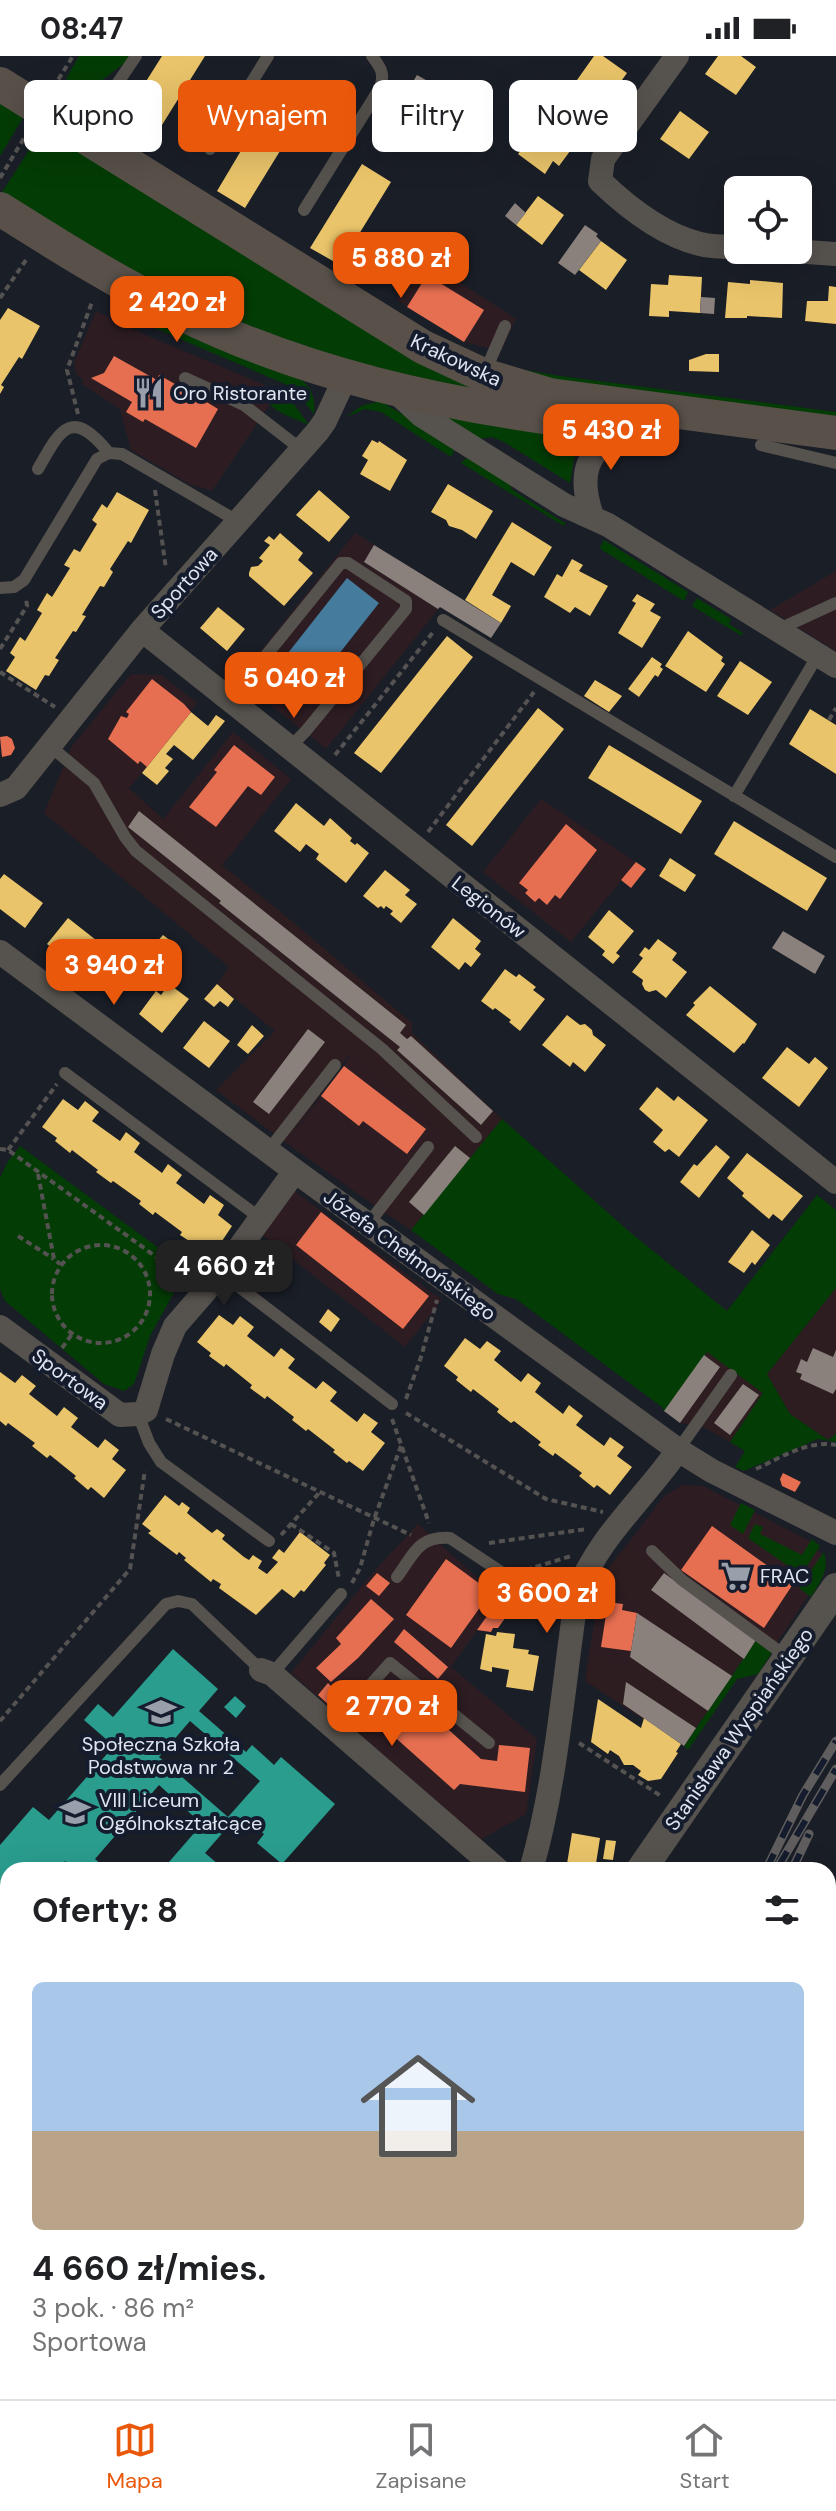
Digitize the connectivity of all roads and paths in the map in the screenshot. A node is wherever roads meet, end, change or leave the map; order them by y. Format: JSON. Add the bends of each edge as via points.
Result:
{"nodes":[{"id":1,"x":73,"y":56,"type":"edge"},
{"id":2,"x":136,"y":56,"type":"edge"},
{"id":3,"x":268,"y":56,"type":"edge"},
{"id":4,"x":372,"y":56,"type":"edge"},
{"id":5,"x":677,"y":56,"type":"edge"},
{"id":6,"x":58,"y":80,"type":"edge"},
{"id":7,"x":120,"y":80,"type":"edge"},
{"id":8,"x":253,"y":80,"type":"edge"},
{"id":9,"x":0,"y":84,"type":"edge"},
{"id":10,"x":24,"y":96,"type":"edge"},
{"id":11,"x":24,"y":139,"type":"edge"},
{"id":12,"x":126,"y":152,"type":"edge"},
{"id":13,"x":0,"y":178,"type":"edge"},
{"id":14,"x":0,"y":209,"type":"edge"},
{"id":15,"x":304,"y":210,"type":"dead end"},
{"id":16,"x":724,"y":246,"type":"edge"},
{"id":17,"x":812,"y":252,"type":"edge"},
{"id":18,"x":836,"y":254,"type":"edge"},
{"id":19,"x":26,"y":260,"type":"dead end"},
{"id":20,"x":0,"y":298,"type":"edge"},
{"id":21,"x":92,"y":302,"type":"dead end"},
{"id":22,"x":505,"y":326,"type":"dead end"},
{"id":23,"x":483,"y":375,"type":"junction"},
{"id":24,"x":346,"y":376,"type":"junction"},
{"id":25,"x":185,"y":378,"type":"dead end"},
{"id":26,"x":394,"y":390,"type":"junction"},
{"id":27,"x":78,"y":415,"type":"dead end"},
{"id":28,"x":624,"y":427,"type":"junction"},
{"id":29,"x":836,"y":433,"type":"edge"},
{"id":30,"x":761,"y":445,"type":"junction"},
{"id":31,"x":302,"y":450,"type":"junction"},
{"id":32,"x":109,"y":453,"type":"junction"},
{"id":33,"x":836,"y":455,"type":"edge"},
{"id":34,"x":836,"y":463,"type":"edge"},
{"id":35,"x":38,"y":469,"type":"dead end"},
{"id":36,"x":153,"y":472,"type":"junction"},
{"id":37,"x":592,"y":516,"type":"junction"},
{"id":38,"x":239,"y":522,"type":"junction"},
{"id":39,"x":24,"y":580,"type":"junction"},
{"id":40,"x":0,"y":588,"type":"edge"},
{"id":41,"x":170,"y":599,"type":"junction"},
{"id":42,"x":836,"y":603,"type":"edge"},
{"id":43,"x":443,"y":620,"type":"joint"},
{"id":44,"x":142,"y":630,"type":"junction"},
{"id":45,"x":777,"y":630,"type":"junction"},
{"id":46,"x":0,"y":649,"type":"edge"},
{"id":47,"x":827,"y":660,"type":"edge"},
{"id":48,"x":0,"y":672,"type":"edge"},
{"id":49,"x":543,"y":681,"type":"junction"},
{"id":50,"x":230,"y":700,"type":"junction"},
{"id":51,"x":836,"y":708,"type":"edge"},
{"id":52,"x":72,"y":718,"type":"junction"},
{"id":53,"x":829,"y":720,"type":"dead end"},
{"id":54,"x":50,"y":746,"type":"junction"},
{"id":55,"x":289,"y":748,"type":"junction"},
{"id":56,"x":321,"y":773,"type":"junction"},
{"id":57,"x":8,"y":792,"type":"edge"},
{"id":58,"x":734,"y":796,"type":"junction"},
{"id":59,"x":0,"y":809,"type":"edge"},
{"id":60,"x":415,"y":848,"type":"junction"},
{"id":61,"x":836,"y":857,"type":"edge"},
{"id":62,"x":0,"y":952,"type":"edge"},
{"id":63,"x":335,"y":1065,"type":"dead end"},
{"id":64,"x":65,"y":1073,"type":"joint"},
{"id":65,"x":476,"y":1137,"type":"dead end"},
{"id":66,"x":428,"y":1147,"type":"dead end"},
{"id":67,"x":0,"y":1149,"type":"edge"},
{"id":68,"x":8,"y":1150,"type":"junction"},
{"id":69,"x":268,"y":1151,"type":"junction"},
{"id":70,"x":37,"y":1171,"type":"junction"},
{"id":71,"x":295,"y":1171,"type":"junction"},
{"id":72,"x":836,"y":1182,"type":"edge"},
{"id":73,"x":260,"y":1218,"type":"junction"},
{"id":74,"x":368,"y":1224,"type":"junction"},
{"id":75,"x":18,"y":1236,"type":"dead end"},
{"id":76,"x":138,"y":1246,"type":"junction"},
{"id":77,"x":132,"y":1255,"type":"junction"},
{"id":78,"x":54,"y":1259,"type":"junction"},
{"id":79,"x":61,"y":1264,"type":"junction"},
{"id":80,"x":443,"y":1279,"type":"junction"},
{"id":81,"x":213,"y":1282,"type":"junction"},
{"id":82,"x":0,"y":1327,"type":"edge"},
{"id":83,"x":731,"y":1375,"type":"dead end"},
{"id":84,"x":395,"y":1407,"type":"junction"},
{"id":85,"x":142,"y":1412,"type":"junction"},
{"id":86,"x":149,"y":1443,"type":"junction"},
{"id":87,"x":401,"y":1445,"type":"junction"},
{"id":88,"x":836,"y":1445,"type":"edge"},
{"id":89,"x":678,"y":1450,"type":"junction"},
{"id":90,"x":743,"y":1475,"type":"dead end"},
{"id":91,"x":320,"y":1492,"type":"junction"},
{"id":92,"x":374,"y":1519,"type":"junction"},
{"id":93,"x":622,"y":1521,"type":"junction"},
{"id":94,"x":291,"y":1524,"type":"junction"},
{"id":95,"x":836,"y":1533,"type":"edge"},
{"id":96,"x":430,"y":1538,"type":"junction"},
{"id":97,"x":269,"y":1541,"type":"joint"},
{"id":98,"x":463,"y":1546,"type":"junction"},
{"id":99,"x":600,"y":1547,"type":"junction"},
{"id":100,"x":652,"y":1551,"type":"dead end"},
{"id":101,"x":507,"y":1576,"type":"junction"},
{"id":102,"x":397,"y":1577,"type":"dead end"},
{"id":103,"x":836,"y":1588,"type":"edge"},
{"id":104,"x":341,"y":1594,"type":"junction"},
{"id":105,"x":573,"y":1620,"type":"junction"},
{"id":106,"x":788,"y":1658,"type":"junction"},
{"id":107,"x":267,"y":1672,"type":"junction"},
{"id":108,"x":0,"y":1721,"type":"edge"},
{"id":109,"x":333,"y":1727,"type":"junction"},
{"id":110,"x":572,"y":1738,"type":"dead end"},
{"id":111,"x":489,"y":1743,"type":"dead end"},
{"id":112,"x":0,"y":1785,"type":"edge"},
{"id":113,"x":661,"y":1796,"type":"dead end"},
{"id":114,"x":486,"y":1862,"type":"edge"},
{"id":115,"x":533,"y":1862,"type":"edge"},
{"id":116,"x":647,"y":1862,"type":"edge"}],
"edges":[{"from":1,"to":6,"type":"path"},
{"from":2,"to":7,"type":"lane"},
{"from":3,"to":8,"type":"lane"},
{"from":4,"to":15,"type":"lane","via":[[384,78],[380,88]]},
{"from":5,"to":16,"type":"street","via":[[603,159],[600,181],[658,227],[702,245]]},
{"from":9,"to":10,"type":"main road","name":"Krakowska"},
{"from":11,"to":13,"type":"path"},
{"from":12,"to":23,"type":"main road","name":"Krakowska","via":[[423,347]]},
{"from":14,"to":24,"type":"main road","name":"Krakowska","via":[[182,314]]},
{"from":17,"to":18,"type":"street"},
{"from":19,"to":20,"type":"path"},
{"from":21,"to":27,"type":"path","via":[[67,370]]},
{"from":22,"to":23,"type":"lane"},
{"from":23,"to":29,"type":"main road","name":"Krakowska","via":[[550,395]]},
{"from":24,"to":26,"type":"main road","name":"Krakowska"},
{"from":24,"to":31,"type":"street","name":"Sportowa","via":[[322,426]]},
{"from":25,"to":31,"type":"lane","via":[[244,405]]},
{"from":26,"to":28,"type":"main road","name":"Krakowska"},
{"from":26,"to":37,"type":"street","name":"Krakowska","via":[[421,415],[564,505]]},
{"from":28,"to":30,"type":"main road","name":"Krakowska"},
{"from":28,"to":37,"type":"street","via":[[591,456],[585,478]]},
{"from":30,"to":33,"type":"main road","name":"Krakowska"},
{"from":30,"to":34,"type":"lane"},
{"from":31,"to":38,"type":"street","name":"Sportowa"},
{"from":32,"to":35,"type":"lane","via":[[97,438],[67,427]]},
{"from":32,"to":36,"type":"lane","via":[[122,454]]},
{"from":32,"to":39,"type":"lane","via":[[97,459]]},
{"from":36,"to":38,"type":"lane"},
{"from":36,"to":41,"type":"path"},
{"from":37,"to":45,"type":"street","name":"Krakowska"},
{"from":38,"to":41,"type":"street","name":"Sportowa"},
{"from":39,"to":40,"type":"lane"},
{"from":39,"to":46,"type":"path","via":[[27,606]]},
{"from":41,"to":44,"type":"street","name":"Sportowa"},
{"from":42,"to":45,"type":"lane"},
{"from":43,"to":49,"type":"lane"},
{"from":43,"to":56,"type":"path"},
{"from":44,"to":50,"type":"street","name":"Legionów"},
{"from":44,"to":52,"type":"street","name":"Sportowa"},
{"from":45,"to":47,"type":"street","name":"Krakowska"},
{"from":47,"to":58,"type":"lane"},
{"from":48,"to":52,"type":"path"},
{"from":49,"to":58,"type":"lane"},
{"from":49,"to":60,"type":"path"},
{"from":50,"to":55,"type":"street","name":"Legionów"},
{"from":50,"to":55,"type":"lane","via":[[341,563],[406,601],[406,609]]},
{"from":51,"to":53,"type":"path"},
{"from":52,"to":54,"type":"street","name":"Sportowa"},
{"from":54,"to":57,"type":"street","name":"Sportowa"},
{"from":54,"to":65,"type":"lane","via":[[94,783],[136,851],[382,1049]]},
{"from":55,"to":56,"type":"street","name":"Legionów"},
{"from":56,"to":60,"type":"street","name":"Legionów"},
{"from":57,"to":59,"type":"street","name":"Sportowa"},
{"from":58,"to":61,"type":"lane"},
{"from":60,"to":72,"type":"street","name":"Legionów"},
{"from":62,"to":69,"type":"street","name":"Józefa Chełmońskiego"},
{"from":63,"to":69,"type":"lane"},
{"from":64,"to":68,"type":"path"},
{"from":64,"to":73,"type":"lane"},
{"from":66,"to":74,"type":"lane"},
{"from":67,"to":68,"type":"path"},
{"from":68,"to":70,"type":"path"},
{"from":69,"to":71,"type":"street","name":"Józefa Chełmońskiego"},
{"from":70,"to":76,"type":"path"},
{"from":70,"to":78,"type":"path"},
{"from":71,"to":73,"type":"street"},
{"from":71,"to":74,"type":"street","name":"Józefa Chełmońskiego"},
{"from":73,"to":81,"type":"street"},
{"from":74,"to":80,"type":"street","name":"Józefa Chełmońskiego"},
{"from":75,"to":78,"type":"path"},
{"from":76,"to":77,"type":"path"},
{"from":76,"to":81,"type":"path"},
{"from":77,"to":79,"type":"path","via":[[118,1247],[87,1246]]},
{"from":77,"to":79,"type":"path","via":[[143,1267],[150,1300],[135,1330],[105,1343],[88,1342],[61,1323],[51,1293]]},
{"from":78,"to":79,"type":"path"},
{"from":80,"to":84,"type":"path","via":[[405,1401]]},
{"from":80,"to":89,"type":"street","name":"Józefa Chełmońskiego"},
{"from":81,"to":84,"type":"lane"},
{"from":81,"to":85,"type":"street","via":[[175,1326]]},
{"from":82,"to":85,"type":"street","name":"Sportowa","via":[[120,1415]]},
{"from":83,"to":89,"type":"lane"},
{"from":84,"to":87,"type":"path","via":[[392,1418]]},
{"from":84,"to":93,"type":"path","via":[[546,1499]]},
{"from":85,"to":86,"type":"lane"},
{"from":85,"to":91,"type":"path"},
{"from":86,"to":97,"type":"lane","via":[[161,1462]]},
{"from":86,"to":108,"type":"path","via":[[130,1569]]},
{"from":87,"to":92,"type":"path"},
{"from":87,"to":96,"type":"path"},
{"from":88,"to":90,"type":"path","via":[[808,1445]]},
{"from":89,"to":93,"type":"street"},
{"from":89,"to":95,"type":"street","name":"Józefa Chełmońskiego"},
{"from":91,"to":92,"type":"path"},
{"from":91,"to":94,"type":"path"},
{"from":92,"to":96,"type":"path"},
{"from":92,"to":104,"type":"path","via":[[356,1579]]},
{"from":93,"to":98,"type":"path"},
{"from":93,"to":99,"type":"street"},
{"from":94,"to":97,"type":"path","via":[[274,1544]]},
{"from":94,"to":104,"type":"path","via":[[334,1553]]},
{"from":96,"to":98,"type":"lane","via":[[450,1538]]},
{"from":96,"to":102,"type":"lane"},
{"from":98,"to":101,"type":"lane"},
{"from":99,"to":101,"type":"path"},
{"from":99,"to":105,"type":"street","via":[[585,1571]]},
{"from":100,"to":106,"type":"lane","via":[[682,1580]]},
{"from":101,"to":105,"type":"lane"},
{"from":103,"to":106,"type":"street","name":"Stanisława Wyspiańskiego"},
{"from":104,"to":107,"type":"lane"},
{"from":105,"to":115,"type":"street","via":[[552,1778]]},
{"from":106,"to":116,"type":"street","name":"Stanisława Wyspiańskiego"},
{"from":107,"to":109,"type":"street"},
{"from":107,"to":112,"type":"lane","via":[[192,1604],[166,1604]]},
{"from":109,"to":111,"type":"lane","via":[[390,1663]]},
{"from":109,"to":114,"type":"street"},
{"from":110,"to":113,"type":"path"}]}
